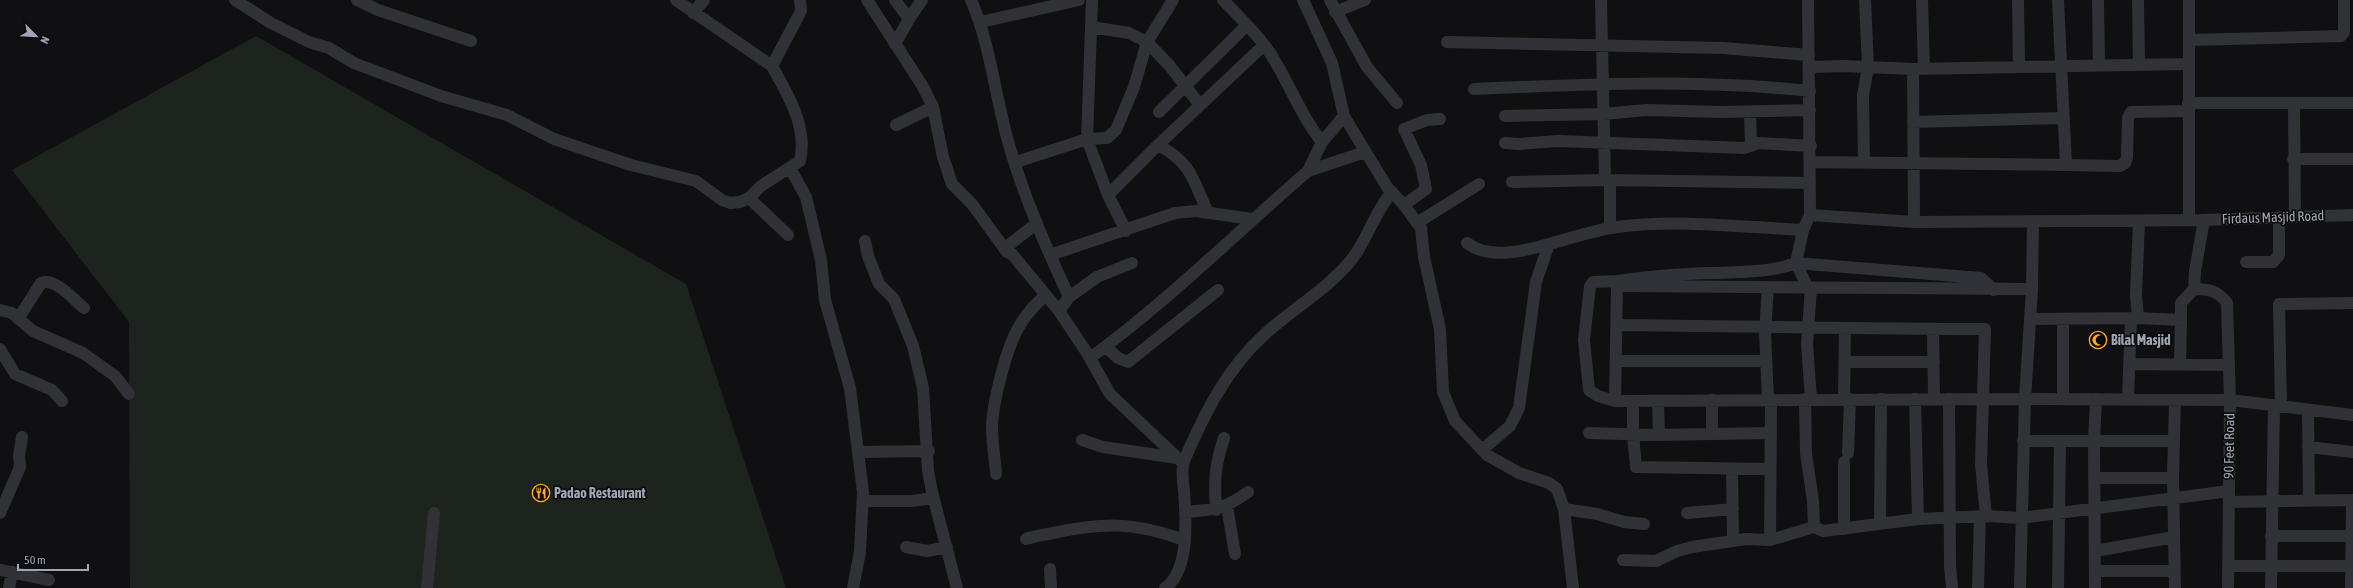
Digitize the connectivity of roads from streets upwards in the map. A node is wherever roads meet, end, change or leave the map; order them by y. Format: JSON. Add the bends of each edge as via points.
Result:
{"nodes":[{"id":1,"x":235,"y":0,"type":"edge"},
{"id":2,"x":357,"y":0,"type":"edge"},
{"id":3,"x":676,"y":0,"type":"edge"},
{"id":4,"x":704,"y":0,"type":"edge"},
{"id":5,"x":800,"y":0,"type":"edge"},
{"id":6,"x":867,"y":0,"type":"edge"},
{"id":7,"x":895,"y":0,"type":"edge"},
{"id":8,"x":922,"y":0,"type":"edge"},
{"id":9,"x":971,"y":0,"type":"edge"},
{"id":10,"x":1079,"y":0,"type":"edge"},
{"id":11,"x":1092,"y":0,"type":"edge"},
{"id":12,"x":1173,"y":0,"type":"edge"},
{"id":13,"x":1223,"y":0,"type":"edge"},
{"id":14,"x":1303,"y":0,"type":"edge"},
{"id":15,"x":1330,"y":0,"type":"edge"},
{"id":16,"x":1365,"y":0,"type":"edge"},
{"id":17,"x":1601,"y":0,"type":"edge"},
{"id":18,"x":1808,"y":0,"type":"edge"},
{"id":19,"x":1865,"y":0,"type":"edge"},
{"id":20,"x":1922,"y":0,"type":"edge"},
{"id":21,"x":2018,"y":0,"type":"edge"},
{"id":22,"x":2058,"y":0,"type":"edge"},
{"id":23,"x":2098,"y":0,"type":"edge"},
{"id":24,"x":2138,"y":0,"type":"edge"},
{"id":25,"x":2189,"y":0,"type":"edge"},
{"id":26,"x":2344,"y":0,"type":"edge"},
{"id":27,"x":1335,"y":12,"type":"junction"},
{"id":28,"x":692,"y":13,"type":"junction"},
{"id":29,"x":909,"y":19,"type":"junction"},
{"id":30,"x":981,"y":22,"type":"junction"},
{"id":31,"x":1247,"y":25,"type":"junction"},
{"id":32,"x":1091,"y":27,"type":"junction"},
{"id":33,"x":2189,"y":40,"type":"junction"},
{"id":34,"x":471,"y":41,"type":"dead end"},
{"id":35,"x":1147,"y":42,"type":"junction"},
{"id":36,"x":1447,"y":42,"type":"dead end"},
{"id":37,"x":895,"y":44,"type":"junction"},
{"id":38,"x":1264,"y":45,"type":"junction"},
{"id":39,"x":1603,"y":46,"type":"junction"},
{"id":40,"x":1809,"y":55,"type":"junction"},
{"id":41,"x":2189,"y":64,"type":"junction"},
{"id":42,"x":2139,"y":65,"type":"junction"},
{"id":43,"x":772,"y":66,"type":"junction"},
{"id":44,"x":2060,"y":66,"type":"junction"},
{"id":45,"x":2099,"y":66,"type":"junction"},
{"id":46,"x":1810,"y":67,"type":"junction"},
{"id":47,"x":1868,"y":67,"type":"junction"},
{"id":48,"x":2019,"y":67,"type":"junction"},
{"id":49,"x":1918,"y":69,"type":"junction"},
{"id":50,"x":1604,"y":83,"type":"junction"},
{"id":51,"x":1187,"y":86,"type":"junction"},
{"id":52,"x":1474,"y":88,"type":"dead end"},
{"id":53,"x":1810,"y":91,"type":"junction"},
{"id":54,"x":1397,"y":103,"type":"dead end"},
{"id":55,"x":2353,"y":103,"type":"edge"},
{"id":56,"x":2294,"y":104,"type":"junction"},
{"id":57,"x":1200,"y":105,"type":"junction"},
{"id":58,"x":932,"y":107,"type":"junction"},
{"id":59,"x":2189,"y":107,"type":"junction"},
{"id":60,"x":1810,"y":110,"type":"junction"},
{"id":61,"x":1159,"y":112,"type":"dead end"},
{"id":62,"x":1750,"y":112,"type":"junction"},
{"id":63,"x":1604,"y":114,"type":"junction"},
{"id":64,"x":1344,"y":116,"type":"junction"},
{"id":65,"x":1505,"y":116,"type":"dead end"},
{"id":66,"x":2064,"y":118,"type":"junction"},
{"id":67,"x":1440,"y":119,"type":"dead end"},
{"id":68,"x":1913,"y":122,"type":"junction"},
{"id":69,"x":896,"y":125,"type":"dead end"},
{"id":70,"x":1087,"y":139,"type":"junction"},
{"id":71,"x":1322,"y":142,"type":"junction"},
{"id":72,"x":1505,"y":143,"type":"dead end"},
{"id":73,"x":1604,"y":144,"type":"junction"},
{"id":74,"x":1158,"y":145,"type":"junction"},
{"id":75,"x":1751,"y":146,"type":"junction"},
{"id":76,"x":1811,"y":146,"type":"junction"},
{"id":77,"x":1365,"y":152,"type":"junction"},
{"id":78,"x":2293,"y":159,"type":"junction"},
{"id":79,"x":2353,"y":159,"type":"edge"},
{"id":80,"x":1016,"y":162,"type":"junction"},
{"id":81,"x":1811,"y":162,"type":"junction"},
{"id":82,"x":1864,"y":162,"type":"junction"},
{"id":83,"x":1914,"y":163,"type":"junction"},
{"id":84,"x":2066,"y":165,"type":"junction"},
{"id":85,"x":790,"y":168,"type":"junction"},
{"id":86,"x":1308,"y":171,"type":"junction"},
{"id":87,"x":1608,"y":180,"type":"junction"},
{"id":88,"x":1512,"y":182,"type":"dead end"},
{"id":89,"x":1810,"y":183,"type":"junction"},
{"id":90,"x":1479,"y":184,"type":"dead end"},
{"id":91,"x":1392,"y":192,"type":"junction"},
{"id":92,"x":1108,"y":195,"type":"junction"},
{"id":93,"x":749,"y":198,"type":"junction"},
{"id":94,"x":1404,"y":205,"type":"junction"},
{"id":95,"x":1208,"y":213,"type":"junction"},
{"id":96,"x":1810,"y":215,"type":"junction"},
{"id":97,"x":2353,"y":215,"type":"edge"},
{"id":98,"x":2295,"y":216,"type":"junction"},
{"id":99,"x":2279,"y":217,"type":"junction"},
{"id":100,"x":1252,"y":219,"type":"junction"},
{"id":101,"x":2195,"y":220,"type":"junction"},
{"id":102,"x":2033,"y":221,"type":"junction"},
{"id":103,"x":2139,"y":221,"type":"junction"},
{"id":104,"x":1914,"y":222,"type":"junction"},
{"id":105,"x":1037,"y":223,"type":"junction"},
{"id":106,"x":1417,"y":224,"type":"junction"},
{"id":107,"x":1610,"y":228,"type":"junction"},
{"id":108,"x":1803,"y":230,"type":"junction"},
{"id":109,"x":1126,"y":231,"type":"junction"},
{"id":110,"x":788,"y":235,"type":"dead end"},
{"id":111,"x":864,"y":241,"type":"dead end"},
{"id":112,"x":1467,"y":243,"type":"dead end"},
{"id":113,"x":1549,"y":244,"type":"junction"},
{"id":114,"x":1005,"y":248,"type":"junction"},
{"id":115,"x":1050,"y":255,"type":"junction"},
{"id":116,"x":2246,"y":262,"type":"dead end"},
{"id":117,"x":1132,"y":263,"type":"dead end"},
{"id":118,"x":1796,"y":263,"type":"junction"},
{"id":119,"x":1618,"y":283,"type":"junction"},
{"id":120,"x":1768,"y":287,"type":"junction"},
{"id":121,"x":1810,"y":288,"type":"junction"},
{"id":122,"x":2032,"y":289,"type":"junction"},
{"id":123,"x":2194,"y":289,"type":"junction"},
{"id":124,"x":1218,"y":290,"type":"dead end"},
{"id":125,"x":1994,"y":290,"type":"junction"},
{"id":126,"x":1046,"y":295,"type":"junction"},
{"id":127,"x":1069,"y":297,"type":"junction"},
{"id":128,"x":2353,"y":303,"type":"edge"},
{"id":129,"x":84,"y":308,"type":"dead end"},
{"id":130,"x":0,"y":310,"type":"edge"},
{"id":131,"x":1060,"y":311,"type":"junction"},
{"id":132,"x":2135,"y":318,"type":"junction"},
{"id":133,"x":18,"y":319,"type":"junction"},
{"id":134,"x":2030,"y":320,"type":"junction"},
{"id":135,"x":2063,"y":320,"type":"junction"},
{"id":136,"x":2181,"y":320,"type":"junction"},
{"id":137,"x":1617,"y":325,"type":"junction"},
{"id":138,"x":1765,"y":326,"type":"junction"},
{"id":139,"x":1808,"y":329,"type":"junction"},
{"id":140,"x":1845,"y":329,"type":"junction"},
{"id":141,"x":1933,"y":329,"type":"junction"},
{"id":142,"x":1106,"y":347,"type":"junction"},
{"id":143,"x":0,"y":349,"type":"edge"},
{"id":144,"x":1090,"y":358,"type":"junction"},
{"id":145,"x":1616,"y":361,"type":"junction"},
{"id":146,"x":1766,"y":361,"type":"junction"},
{"id":147,"x":1846,"y":362,"type":"junction"},
{"id":148,"x":1934,"y":362,"type":"junction"},
{"id":149,"x":2129,"y":364,"type":"junction"},
{"id":150,"x":2180,"y":364,"type":"junction"},
{"id":151,"x":2228,"y":365,"type":"junction"},
{"id":152,"x":0,"y":368,"type":"edge"},
{"id":153,"x":15,"y":374,"type":"junction"},
{"id":154,"x":128,"y":394,"type":"dead end"},
{"id":155,"x":1808,"y":399,"type":"junction"},
{"id":156,"x":1847,"y":399,"type":"junction"},
{"id":157,"x":1881,"y":399,"type":"junction"},
{"id":158,"x":1915,"y":399,"type":"junction"},
{"id":159,"x":1934,"y":399,"type":"junction"},
{"id":160,"x":1949,"y":399,"type":"junction"},
{"id":161,"x":1983,"y":399,"type":"junction"},
{"id":162,"x":2025,"y":399,"type":"junction"},
{"id":163,"x":2063,"y":399,"type":"junction"},
{"id":164,"x":2096,"y":399,"type":"junction"},
{"id":165,"x":1712,"y":400,"type":"junction"},
{"id":166,"x":1770,"y":400,"type":"junction"},
{"id":167,"x":2128,"y":400,"type":"junction"},
{"id":168,"x":2175,"y":400,"type":"junction"},
{"id":169,"x":2230,"y":400,"type":"junction"},
{"id":170,"x":62,"y":401,"type":"dead end"},
{"id":171,"x":1615,"y":401,"type":"junction"},
{"id":172,"x":1633,"y":401,"type":"junction"},
{"id":173,"x":1658,"y":401,"type":"junction"},
{"id":174,"x":2277,"y":406,"type":"junction"},
{"id":175,"x":2308,"y":410,"type":"junction"},
{"id":176,"x":2353,"y":415,"type":"edge"},
{"id":177,"x":1590,"y":433,"type":"dead end"},
{"id":178,"x":1770,"y":433,"type":"junction"},
{"id":179,"x":1633,"y":434,"type":"junction"},
{"id":180,"x":1712,"y":434,"type":"junction"},
{"id":181,"x":1658,"y":435,"type":"junction"},
{"id":182,"x":22,"y":437,"type":"dead end"},
{"id":183,"x":1224,"y":438,"type":"dead end"},
{"id":184,"x":1082,"y":440,"type":"dead end"},
{"id":185,"x":2024,"y":441,"type":"junction"},
{"id":186,"x":2060,"y":441,"type":"junction"},
{"id":187,"x":2094,"y":441,"type":"junction"},
{"id":188,"x":2174,"y":441,"type":"junction"},
{"id":189,"x":2308,"y":448,"type":"junction"},
{"id":190,"x":929,"y":450,"type":"junction"},
{"id":191,"x":1482,"y":450,"type":"junction"},
{"id":192,"x":859,"y":452,"type":"junction"},
{"id":193,"x":2353,"y":452,"type":"edge"},
{"id":194,"x":1180,"y":461,"type":"junction"},
{"id":195,"x":1732,"y":469,"type":"junction"},
{"id":196,"x":1770,"y":470,"type":"junction"},
{"id":197,"x":996,"y":474,"type":"dead end"},
{"id":198,"x":2094,"y":478,"type":"junction"},
{"id":199,"x":2173,"y":478,"type":"junction"},
{"id":200,"x":1248,"y":492,"type":"dead end"},
{"id":201,"x":2229,"y":496,"type":"junction"},
{"id":202,"x":933,"y":498,"type":"junction"},
{"id":203,"x":2174,"y":499,"type":"junction"},
{"id":204,"x":2309,"y":500,"type":"junction"},
{"id":205,"x":2353,"y":500,"type":"edge"},
{"id":206,"x":863,"y":501,"type":"junction"},
{"id":207,"x":2272,"y":501,"type":"junction"},
{"id":208,"x":1221,"y":508,"type":"junction"},
{"id":209,"x":1564,"y":509,"type":"junction"},
{"id":210,"x":1733,"y":509,"type":"junction"},
{"id":211,"x":2095,"y":510,"type":"junction"},
{"id":212,"x":1186,"y":512,"type":"junction"},
{"id":213,"x":0,"y":513,"type":"edge"},
{"id":214,"x":434,"y":513,"type":"dead end"},
{"id":215,"x":1687,"y":513,"type":"dead end"},
{"id":216,"x":2060,"y":514,"type":"junction"},
{"id":217,"x":1983,"y":516,"type":"junction"},
{"id":218,"x":1950,"y":518,"type":"junction"},
{"id":219,"x":2021,"y":518,"type":"junction"},
{"id":220,"x":1918,"y":519,"type":"junction"},
{"id":221,"x":1644,"y":524,"type":"dead end"},
{"id":222,"x":1880,"y":524,"type":"junction"},
{"id":223,"x":1814,"y":526,"type":"junction"},
{"id":224,"x":1844,"y":529,"type":"junction"},
{"id":225,"x":2271,"y":536,"type":"junction"},
{"id":226,"x":2352,"y":536,"type":"edge"},
{"id":227,"x":2174,"y":537,"type":"junction"},
{"id":228,"x":1026,"y":539,"type":"dead end"},
{"id":229,"x":1184,"y":540,"type":"junction"},
{"id":230,"x":1770,"y":540,"type":"junction"},
{"id":231,"x":1733,"y":541,"type":"junction"},
{"id":232,"x":906,"y":547,"type":"dead end"},
{"id":233,"x":947,"y":547,"type":"junction"},
{"id":234,"x":2095,"y":550,"type":"junction"},
{"id":235,"x":1235,"y":554,"type":"dead end"},
{"id":236,"x":1623,"y":560,"type":"dead end"},
{"id":237,"x":2228,"y":566,"type":"junction"},
{"id":238,"x":2270,"y":566,"type":"junction"},
{"id":239,"x":2352,"y":566,"type":"edge"},
{"id":240,"x":1050,"y":569,"type":"dead end"},
{"id":241,"x":0,"y":570,"type":"edge"},
{"id":242,"x":2095,"y":571,"type":"junction"},
{"id":243,"x":2174,"y":571,"type":"junction"},
{"id":244,"x":12,"y":572,"type":"junction"},
{"id":245,"x":49,"y":580,"type":"dead end"},
{"id":246,"x":9,"y":588,"type":"edge"},
{"id":247,"x":427,"y":588,"type":"edge"},
{"id":248,"x":853,"y":588,"type":"edge"},
{"id":249,"x":956,"y":588,"type":"edge"},
{"id":250,"x":1050,"y":588,"type":"edge"},
{"id":251,"x":1165,"y":588,"type":"edge"},
{"id":252,"x":1573,"y":588,"type":"edge"},
{"id":253,"x":1952,"y":588,"type":"edge"},
{"id":254,"x":1978,"y":588,"type":"edge"},
{"id":255,"x":2020,"y":588,"type":"edge"},
{"id":256,"x":2058,"y":588,"type":"edge"},
{"id":257,"x":2095,"y":588,"type":"edge"},
{"id":258,"x":2175,"y":588,"type":"edge"},
{"id":259,"x":2228,"y":588,"type":"edge"},
{"id":260,"x":2271,"y":588,"type":"edge"},
{"id":261,"x":2351,"y":588,"type":"edge"}],
"edges":[{"from":1,"to":93,"type":"street","via":[[271,23],[310,42],[329,48],[354,64],[441,96],[507,115],[554,140],[631,165],[696,181],[730,203]]},
{"from":2,"to":34,"type":"street","via":[[378,10]]},
{"from":3,"to":28,"type":"street"},
{"from":4,"to":28,"type":"street"},
{"from":5,"to":43,"type":"street","via":[[801,11]]},
{"from":6,"to":37,"type":"street"},
{"from":7,"to":29,"type":"street"},
{"from":8,"to":29,"type":"street"},
{"from":9,"to":30,"type":"street"},
{"from":10,"to":30,"type":"street"},
{"from":11,"to":32,"type":"street"},
{"from":12,"to":35,"type":"street"},
{"from":13,"to":31,"type":"street"},
{"from":14,"to":64,"type":"street","via":[[1332,63]]},
{"from":15,"to":27,"type":"street"},
{"from":16,"to":27,"type":"street"},
{"from":17,"to":39,"type":"street"},
{"from":18,"to":40,"type":"street"},
{"from":19,"to":47,"type":"street"},
{"from":20,"to":49,"type":"street"},
{"from":21,"to":48,"type":"street"},
{"from":22,"to":44,"type":"street"},
{"from":23,"to":45,"type":"street"},
{"from":24,"to":42,"type":"street"},
{"from":25,"to":33,"type":"street"},
{"from":26,"to":33,"type":"street","via":[[2344,32],[2341,36]]},
{"from":27,"to":54,"type":"street","via":[[1367,67]]},
{"from":28,"to":43,"type":"street"},
{"from":29,"to":37,"type":"street"},
{"from":30,"to":80,"type":"street","via":[[994,86]]},
{"from":31,"to":38,"type":"street"},
{"from":31,"to":51,"type":"street"},
{"from":32,"to":35,"type":"street","via":[[1129,32]]},
{"from":32,"to":70,"type":"street"},
{"from":33,"to":41,"type":"street"},
{"from":35,"to":51,"type":"street"},
{"from":35,"to":70,"type":"street","via":[[1134,88],[1116,130],[1107,138]]},
{"from":36,"to":39,"type":"street"},
{"from":37,"to":58,"type":"street","via":[[922,85]]},
{"from":38,"to":57,"type":"street"},
{"from":38,"to":71,"type":"street","via":[[1311,129]]},
{"from":39,"to":40,"type":"street","via":[[1724,48]]},
{"from":39,"to":50,"type":"street"},
{"from":40,"to":46,"type":"street"},
{"from":41,"to":42,"type":"street"},
{"from":41,"to":59,"type":"street"},
{"from":42,"to":45,"type":"street"},
{"from":43,"to":85,"type":"street","via":[[790,99],[799,126],[802,148],[800,161]]},
{"from":44,"to":45,"type":"street"},
{"from":44,"to":48,"type":"street"},
{"from":44,"to":66,"type":"street"},
{"from":46,"to":47,"type":"street"},
{"from":46,"to":53,"type":"street"},
{"from":47,"to":49,"type":"street"},
{"from":47,"to":82,"type":"street","via":[[1863,95]]},
{"from":48,"to":49,"type":"street"},
{"from":49,"to":68,"type":"street"},
{"from":50,"to":52,"type":"street"},
{"from":50,"to":53,"type":"street","via":[[1755,85]]},
{"from":50,"to":63,"type":"street"},
{"from":51,"to":57,"type":"street"},
{"from":51,"to":61,"type":"street"},
{"from":53,"to":60,"type":"street"},
{"from":55,"to":56,"type":"street"},
{"from":56,"to":59,"type":"street"},
{"from":56,"to":78,"type":"street"},
{"from":57,"to":74,"type":"street"},
{"from":58,"to":69,"type":"street"},
{"from":58,"to":114,"type":"street","via":[[942,157],[952,184],[972,204]]},
{"from":59,"to":84,"type":"street","via":[[2132,112],[2128,118],[2125,163],[2120,166]]},
{"from":59,"to":101,"type":"street"},
{"from":60,"to":62,"type":"street"},
{"from":60,"to":76,"type":"street"},
{"from":62,"to":63,"type":"street","via":[[1646,110]]},
{"from":62,"to":75,"type":"street"},
{"from":63,"to":65,"type":"street"},
{"from":63,"to":73,"type":"street"},
{"from":64,"to":71,"type":"street"},
{"from":64,"to":77,"type":"street"},
{"from":66,"to":68,"type":"street"},
{"from":66,"to":84,"type":"street"},
{"from":67,"to":94,"type":"street","via":[[1427,120],[1404,129],[1421,165],[1426,189]]},
{"from":68,"to":83,"type":"street"},
{"from":70,"to":80,"type":"street"},
{"from":70,"to":92,"type":"street"},
{"from":71,"to":86,"type":"street"},
{"from":72,"to":73,"type":"street","via":[[1558,141]]},
{"from":73,"to":75,"type":"street","via":[[1744,148]]},
{"from":73,"to":87,"type":"street"},
{"from":74,"to":92,"type":"street"},
{"from":74,"to":95,"type":"street","via":[[1176,154],[1190,170]]},
{"from":75,"to":76,"type":"street","via":[[1758,143]]},
{"from":76,"to":81,"type":"street"},
{"from":77,"to":86,"type":"street"},
{"from":77,"to":91,"type":"street","via":[[1386,187]]},
{"from":78,"to":79,"type":"street"},
{"from":78,"to":98,"type":"street"},
{"from":80,"to":105,"type":"street"},
{"from":81,"to":82,"type":"street"},
{"from":81,"to":89,"type":"street"},
{"from":82,"to":83,"type":"street"},
{"from":83,"to":84,"type":"street"},
{"from":83,"to":104,"type":"street"},
{"from":85,"to":93,"type":"street","via":[[762,186]]},
{"from":85,"to":192,"type":"street","via":[[806,197],[821,260],[825,300],[850,388]]},
{"from":86,"to":100,"type":"street"},
{"from":87,"to":88,"type":"street"},
{"from":87,"to":89,"type":"street"},
{"from":87,"to":107,"type":"street"},
{"from":89,"to":96,"type":"street"},
{"from":90,"to":106,"type":"street"},
{"from":91,"to":94,"type":"street"},
{"from":91,"to":194,"type":"street","via":[[1381,205],[1347,266],[1319,292],[1265,334],[1238,362],[1216,394]]},
{"from":92,"to":109,"type":"street"},
{"from":93,"to":110,"type":"street"},
{"from":94,"to":106,"type":"street"},
{"from":95,"to":100,"type":"street"},
{"from":95,"to":109,"type":"street","via":[[1175,213],[1149,220]]},
{"from":96,"to":104,"type":"street"},
{"from":96,"to":108,"type":"street"},
{"from":97,"to":98,"type":"street"},
{"from":97,"to":101,"type":"street","name":"Firdaus Masjid Road"},
{"from":98,"to":99,"type":"street"},
{"from":99,"to":101,"type":"street"},
{"from":99,"to":116,"type":"street","via":[[2278,255],[2273,262]]},
{"from":100,"to":142,"type":"street","via":[[1178,287]]},
{"from":101,"to":103,"type":"street"},
{"from":101,"to":123,"type":"street"},
{"from":102,"to":103,"type":"street"},
{"from":102,"to":104,"type":"street"},
{"from":102,"to":122,"type":"street"},
{"from":103,"to":132,"type":"street"},
{"from":105,"to":114,"type":"street"},
{"from":105,"to":115,"type":"street"},
{"from":106,"to":191,"type":"street","via":[[1421,228],[1424,257],[1440,329],[1443,392],[1455,422]]},
{"from":107,"to":108,"type":"street","via":[[1671,225]]},
{"from":107,"to":113,"type":"street"},
{"from":108,"to":118,"type":"street"},
{"from":109,"to":115,"type":"street"},
{"from":111,"to":190,"type":"street","via":[[879,284],[894,299],[913,346],[924,388]]},
{"from":112,"to":113,"type":"street","via":[[1485,252],[1531,250]]},
{"from":113,"to":191,"type":"street","via":[[1536,282],[1519,408],[1510,426]]},
{"from":114,"to":126,"type":"street"},
{"from":115,"to":127,"type":"street"},
{"from":117,"to":127,"type":"street","via":[[1097,277]]},
{"from":118,"to":119,"type":"street","via":[[1746,272],[1658,275]]},
{"from":118,"to":121,"type":"street"},
{"from":118,"to":125,"type":"street","via":[[1981,278]]},
{"from":119,"to":120,"type":"street"},
{"from":119,"to":137,"type":"street"},
{"from":119,"to":171,"type":"street","via":[[1593,282],[1590,286],[1584,340],[1589,390],[1598,396]]},
{"from":120,"to":121,"type":"street"},
{"from":120,"to":138,"type":"street"},
{"from":121,"to":125,"type":"street"},
{"from":121,"to":139,"type":"street"},
{"from":122,"to":125,"type":"street"},
{"from":122,"to":134,"type":"street"},
{"from":123,"to":136,"type":"street","via":[[2181,303]]},
{"from":123,"to":151,"type":"street","name":"90 Feet Road","via":[[2210,289],[2220,294],[2227,304]]},
{"from":124,"to":142,"type":"street","via":[[1128,362],[1118,358]]},
{"from":126,"to":131,"type":"street"},
{"from":126,"to":197,"type":"street","via":[[1032,308],[1019,326],[1004,369],[992,429]]},
{"from":127,"to":131,"type":"street"},
{"from":128,"to":174,"type":"street","via":[[2280,304]]},
{"from":129,"to":133,"type":"street","via":[[56,285],[45,281],[41,282]]},
{"from":130,"to":133,"type":"street","via":[[6,310]]},
{"from":131,"to":144,"type":"street"},
{"from":132,"to":135,"type":"street"},
{"from":132,"to":136,"type":"street"},
{"from":132,"to":149,"type":"street"},
{"from":133,"to":154,"type":"street","via":[[33,331],[84,353],[102,365],[115,376]]},
{"from":134,"to":135,"type":"street"},
{"from":134,"to":162,"type":"street"},
{"from":135,"to":163,"type":"street"},
{"from":136,"to":150,"type":"street"},
{"from":137,"to":138,"type":"street"},
{"from":137,"to":145,"type":"street"},
{"from":138,"to":139,"type":"street"},
{"from":138,"to":146,"type":"street"},
{"from":139,"to":140,"type":"street"},
{"from":139,"to":155,"type":"street"},
{"from":140,"to":141,"type":"street"},
{"from":140,"to":147,"type":"street"},
{"from":141,"to":148,"type":"street"},
{"from":141,"to":161,"type":"street","via":[[1985,329]]},
{"from":142,"to":144,"type":"street"},
{"from":143,"to":153,"type":"street"},
{"from":144,"to":194,"type":"street","via":[[1110,394]]},
{"from":145,"to":146,"type":"street"},
{"from":145,"to":171,"type":"street"},
{"from":146,"to":166,"type":"street"},
{"from":147,"to":148,"type":"street"},
{"from":147,"to":156,"type":"street"},
{"from":148,"to":159,"type":"street"},
{"from":149,"to":150,"type":"street"},
{"from":149,"to":167,"type":"street"},
{"from":150,"to":151,"type":"street"},
{"from":151,"to":169,"type":"street","name":"90 Feet Road"},
{"from":152,"to":153,"type":"street"},
{"from":153,"to":170,"type":"street","via":[[52,390]]},
{"from":155,"to":156,"type":"street"},
{"from":155,"to":166,"type":"street"},
{"from":155,"to":223,"type":"street","via":[[1806,453]]},
{"from":156,"to":157,"type":"street"},
{"from":156,"to":224,"type":"street"},
{"from":157,"to":158,"type":"street"},
{"from":157,"to":222,"type":"street"},
{"from":158,"to":159,"type":"street"},
{"from":158,"to":220,"type":"street"},
{"from":159,"to":160,"type":"street"},
{"from":160,"to":161,"type":"street"},
{"from":160,"to":218,"type":"street"},
{"from":161,"to":162,"type":"street"},
{"from":161,"to":217,"type":"street"},
{"from":162,"to":163,"type":"street"},
{"from":162,"to":185,"type":"street"},
{"from":163,"to":164,"type":"street"},
{"from":164,"to":167,"type":"street"},
{"from":164,"to":187,"type":"street"},
{"from":165,"to":166,"type":"street"},
{"from":165,"to":173,"type":"street"},
{"from":165,"to":180,"type":"street"},
{"from":166,"to":178,"type":"street"},
{"from":167,"to":168,"type":"street"},
{"from":168,"to":169,"type":"street"},
{"from":168,"to":188,"type":"street"},
{"from":169,"to":174,"type":"street"},
{"from":169,"to":201,"type":"street","name":"90 Feet Road"},
{"from":171,"to":172,"type":"street"},
{"from":172,"to":173,"type":"street"},
{"from":172,"to":179,"type":"street"},
{"from":173,"to":181,"type":"street"},
{"from":174,"to":175,"type":"street"},
{"from":174,"to":207,"type":"street"},
{"from":175,"to":176,"type":"street"},
{"from":175,"to":189,"type":"street"},
{"from":177,"to":179,"type":"street"},
{"from":178,"to":180,"type":"street"},
{"from":178,"to":196,"type":"street"},
{"from":179,"to":181,"type":"street"},
{"from":179,"to":195,"type":"street","via":[[1636,467]]},
{"from":180,"to":181,"type":"street"},
{"from":182,"to":213,"type":"street","via":[[20,468]]},
{"from":183,"to":208,"type":"street","via":[[1216,463],[1214,482]]},
{"from":184,"to":194,"type":"street","via":[[1103,447]]},
{"from":185,"to":186,"type":"street"},
{"from":185,"to":219,"type":"street"},
{"from":186,"to":187,"type":"street"},
{"from":186,"to":216,"type":"street"},
{"from":187,"to":188,"type":"street"},
{"from":187,"to":198,"type":"street"},
{"from":188,"to":199,"type":"street"},
{"from":189,"to":193,"type":"street"},
{"from":189,"to":204,"type":"street"},
{"from":190,"to":192,"type":"street"},
{"from":190,"to":202,"type":"street","via":[[928,471]]},
{"from":191,"to":209,"type":"street","via":[[1520,473],[1549,483],[1557,489]]},
{"from":192,"to":206,"type":"street"},
{"from":194,"to":212,"type":"street"},
{"from":195,"to":196,"type":"street"},
{"from":195,"to":210,"type":"street"},
{"from":196,"to":230,"type":"street"},
{"from":198,"to":199,"type":"street"},
{"from":198,"to":211,"type":"street"},
{"from":199,"to":203,"type":"street"},
{"from":200,"to":208,"type":"street"},
{"from":201,"to":203,"type":"street"},
{"from":201,"to":207,"type":"street"},
{"from":201,"to":237,"type":"street","name":"90 Feet Road"},
{"from":202,"to":206,"type":"street","via":[[912,501]]},
{"from":202,"to":233,"type":"street"},
{"from":203,"to":211,"type":"street"},
{"from":203,"to":227,"type":"street"},
{"from":204,"to":205,"type":"street"},
{"from":204,"to":207,"type":"street"},
{"from":205,"to":226,"type":"street"},
{"from":206,"to":248,"type":"street","via":[[860,552]]},
{"from":207,"to":225,"type":"street"},
{"from":208,"to":212,"type":"street"},
{"from":208,"to":235,"type":"street"},
{"from":209,"to":221,"type":"street"},
{"from":209,"to":252,"type":"street"},
{"from":210,"to":215,"type":"street"},
{"from":210,"to":231,"type":"street"},
{"from":211,"to":216,"type":"street"},
{"from":211,"to":234,"type":"street"},
{"from":212,"to":229,"type":"street"},
{"from":214,"to":247,"type":"street"},
{"from":216,"to":219,"type":"street"},
{"from":216,"to":256,"type":"street"},
{"from":217,"to":218,"type":"street"},
{"from":217,"to":219,"type":"street"},
{"from":217,"to":254,"type":"street"},
{"from":218,"to":220,"type":"street"},
{"from":218,"to":253,"type":"street"},
{"from":219,"to":255,"type":"street"},
{"from":220,"to":222,"type":"street"},
{"from":222,"to":224,"type":"street"},
{"from":223,"to":224,"type":"street","via":[[1823,531]]},
{"from":223,"to":230,"type":"street"},
{"from":225,"to":226,"type":"street"},
{"from":225,"to":238,"type":"street"},
{"from":226,"to":239,"type":"street"},
{"from":227,"to":234,"type":"street"},
{"from":227,"to":243,"type":"street"},
{"from":228,"to":229,"type":"street","via":[[1075,527],[1106,524],[1147,528]]},
{"from":229,"to":251,"type":"street","via":[[1183,554],[1175,576]]},
{"from":230,"to":231,"type":"street"},
{"from":231,"to":236,"type":"street","via":[[1684,549],[1656,561]]},
{"from":232,"to":233,"type":"street","via":[[927,551]]},
{"from":233,"to":249,"type":"street"},
{"from":234,"to":242,"type":"street"},
{"from":237,"to":238,"type":"street"},
{"from":237,"to":259,"type":"street","name":"90 Feet Road"},
{"from":238,"to":239,"type":"street"},
{"from":238,"to":260,"type":"street"},
{"from":239,"to":261,"type":"street"},
{"from":240,"to":250,"type":"street"},
{"from":241,"to":244,"type":"street"},
{"from":242,"to":243,"type":"street"},
{"from":242,"to":257,"type":"street"},
{"from":243,"to":258,"type":"street"},
{"from":244,"to":245,"type":"street"},
{"from":244,"to":246,"type":"street"}]}
